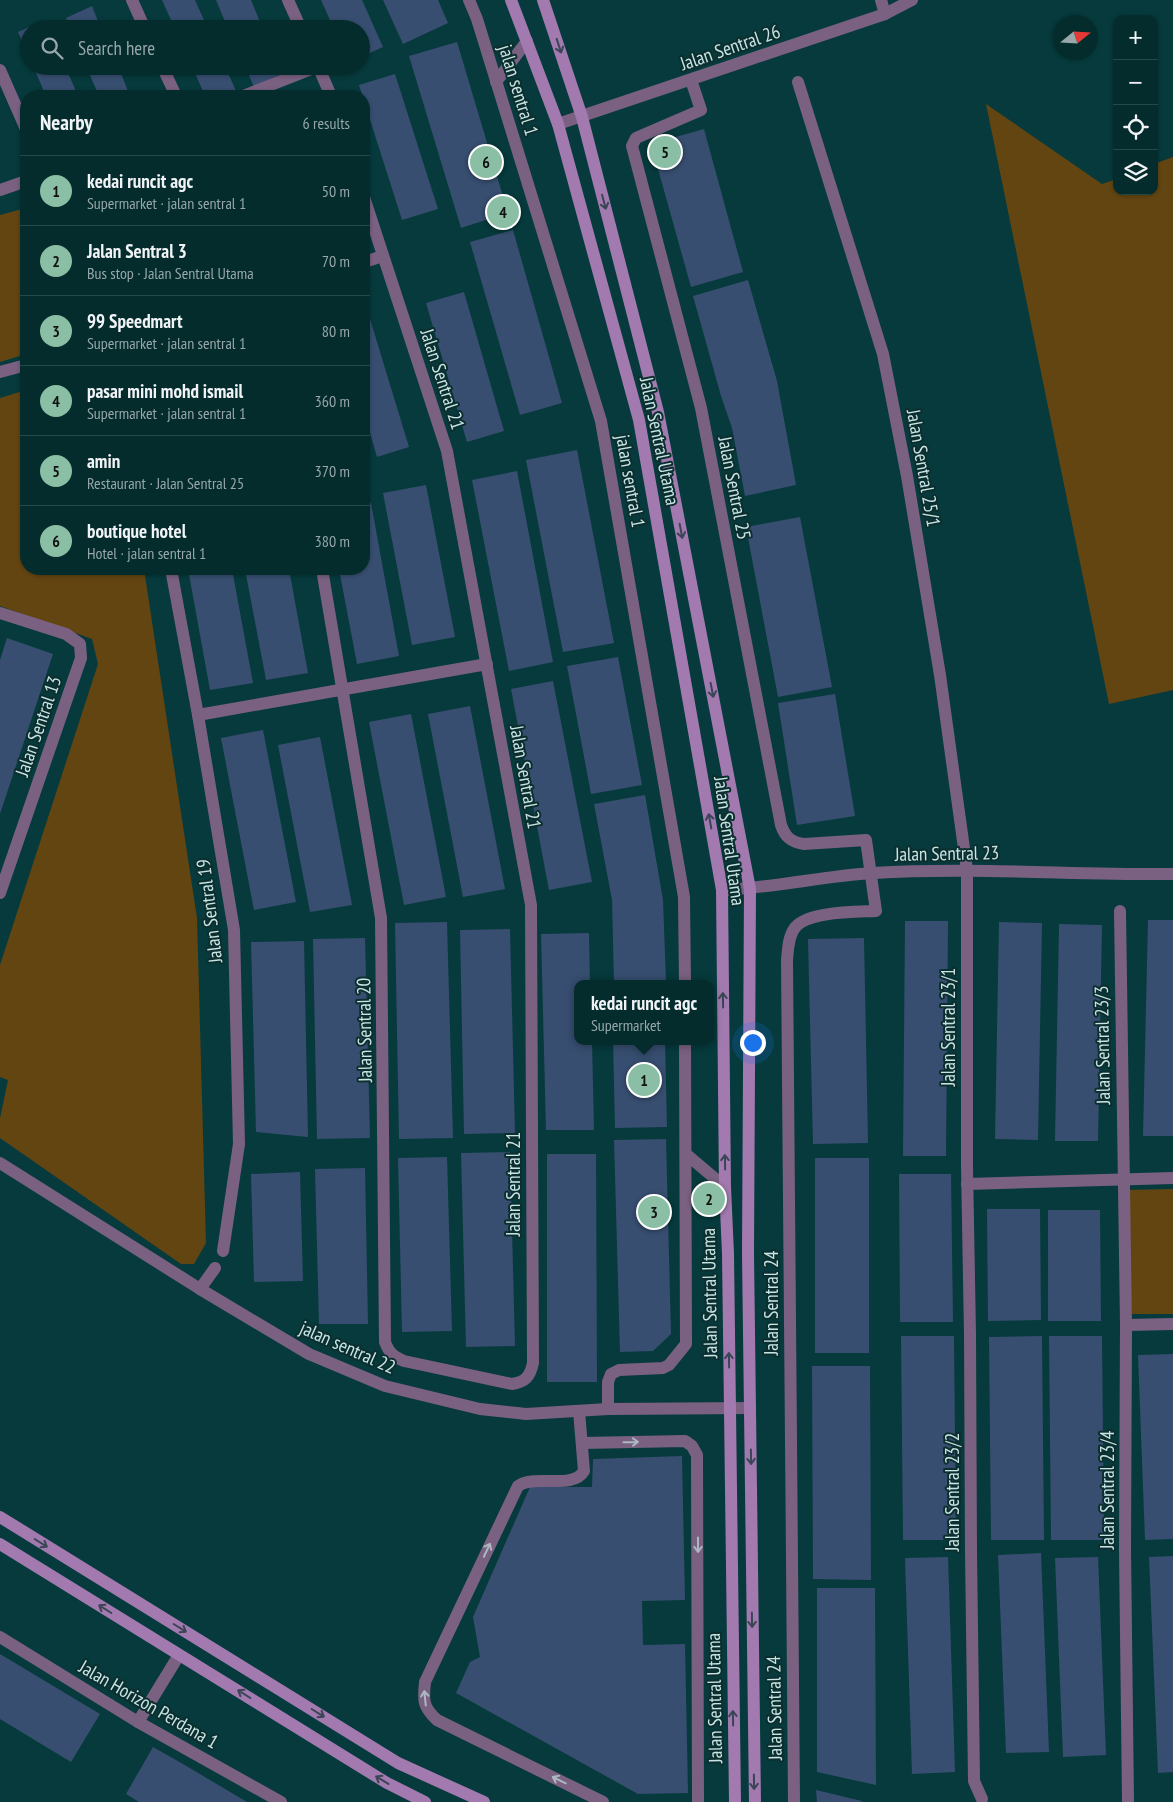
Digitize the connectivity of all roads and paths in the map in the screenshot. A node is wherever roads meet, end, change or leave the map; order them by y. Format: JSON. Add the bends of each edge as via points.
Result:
{"nodes":[{"id":1,"x":132,"y":0,"type":"edge"},
{"id":2,"x":288,"y":0,"type":"edge"},
{"id":3,"x":469,"y":0,"type":"edge"},
{"id":4,"x":511,"y":0,"type":"edge"},
{"id":5,"x":543,"y":0,"type":"edge"},
{"id":6,"x":881,"y":0,"type":"edge"},
{"id":7,"x":912,"y":0,"type":"edge"},
{"id":8,"x":885,"y":14,"type":"junction"},
{"id":9,"x":141,"y":20,"type":"edge"},
{"id":10,"x":297,"y":20,"type":"edge"},
{"id":11,"x":527,"y":41,"type":"junction"},
{"id":12,"x":0,"y":70,"type":"edge"},
{"id":13,"x":166,"y":75,"type":"edge"},
{"id":14,"x":296,"y":75,"type":"edge"},
{"id":15,"x":322,"y":75,"type":"edge"},
{"id":16,"x":691,"y":80,"type":"junction"},
{"id":17,"x":496,"y":82,"type":"junction"},
{"id":18,"x":798,"y":82,"type":"dead end"},
{"id":19,"x":173,"y":90,"type":"edge"},
{"id":20,"x":258,"y":90,"type":"edge"},
{"id":21,"x":328,"y":90,"type":"edge"},
{"id":22,"x":20,"y":116,"type":"edge"},
{"id":23,"x":582,"y":116,"type":"junction"},
{"id":24,"x":558,"y":124,"type":"junction"},
{"id":25,"x":20,"y":184,"type":"edge"},
{"id":26,"x":0,"y":190,"type":"edge"},
{"id":27,"x":370,"y":216,"type":"edge"},
{"id":28,"x":383,"y":256,"type":"junction"},
{"id":29,"x":370,"y":260,"type":"edge"},
{"id":30,"x":20,"y":367,"type":"edge"},
{"id":31,"x":0,"y":372,"type":"edge"},
{"id":32,"x":172,"y":575,"type":"edge"},
{"id":33,"x":323,"y":575,"type":"edge"},
{"id":34,"x":0,"y":613,"type":"edge"},
{"id":35,"x":486,"y":664,"type":"junction"},
{"id":36,"x":343,"y":690,"type":"junction"},
{"id":37,"x":198,"y":715,"type":"junction"},
{"id":38,"x":967,"y":870,"type":"junction"},
{"id":39,"x":872,"y":873,"type":"junction"},
{"id":40,"x":1173,"y":874,"type":"edge"},
{"id":41,"x":750,"y":889,"type":"junction"},
{"id":42,"x":722,"y":890,"type":"junction"},
{"id":43,"x":0,"y":893,"type":"edge"},
{"id":44,"x":1120,"y":911,"type":"dead end"},
{"id":45,"x":685,"y":980,"type":"edge"},
{"id":46,"x":685,"y":1045,"type":"edge"},
{"id":47,"x":686,"y":1154,"type":"junction"},
{"id":48,"x":0,"y":1163,"type":"edge"},
{"id":49,"x":1173,"y":1178,"type":"edge"},
{"id":50,"x":1123,"y":1179,"type":"junction"},
{"id":51,"x":967,"y":1184,"type":"junction"},
{"id":52,"x":725,"y":1187,"type":"junction"},
{"id":53,"x":223,"y":1251,"type":"dead end"},
{"id":54,"x":215,"y":1268,"type":"dead end"},
{"id":55,"x":200,"y":1289,"type":"junction"},
{"id":56,"x":1126,"y":1324,"type":"junction"},
{"id":57,"x":1173,"y":1324,"type":"edge"},
{"id":58,"x":526,"y":1379,"type":"joint"},
{"id":59,"x":750,"y":1408,"type":"junction"},
{"id":60,"x":608,"y":1409,"type":"junction"},
{"id":61,"x":730,"y":1409,"type":"junction"},
{"id":62,"x":579,"y":1411,"type":"junction"},
{"id":63,"x":582,"y":1443,"type":"junction"},
{"id":64,"x":0,"y":1517,"type":"edge"},
{"id":65,"x":0,"y":1544,"type":"edge"},
{"id":66,"x":0,"y":1637,"type":"edge"},
{"id":67,"x":180,"y":1655,"type":"junction"},
{"id":68,"x":138,"y":1722,"type":"junction"},
{"id":69,"x":982,"y":1800,"type":"dead end"},
{"id":70,"x":281,"y":1802,"type":"edge"},
{"id":71,"x":425,"y":1802,"type":"edge"},
{"id":72,"x":484,"y":1802,"type":"edge"},
{"id":73,"x":603,"y":1802,"type":"edge"},
{"id":74,"x":698,"y":1802,"type":"edge"},
{"id":75,"x":735,"y":1802,"type":"edge"},
{"id":76,"x":755,"y":1802,"type":"edge"},
{"id":77,"x":794,"y":1802,"type":"edge"},
{"id":78,"x":1128,"y":1802,"type":"edge"}],
"edges":[{"from":1,"to":9,"type":"street"},
{"from":2,"to":10,"type":"street"},
{"from":3,"to":17,"type":"street","name":"jalan sentral 1"},
{"from":4,"to":11,"type":"street","name":"Jalan Sentral Utama"},
{"from":5,"to":23,"type":"street","name":"Jalan Sentral Utama","one_way":true},
{"from":6,"to":8,"type":"street"},
{"from":7,"to":8,"type":"street","name":"Jalan Sentral 26"},
{"from":8,"to":16,"type":"street","name":"Jalan Sentral 26"},
{"from":11,"to":17,"type":"street"},
{"from":11,"to":24,"type":"street","name":"Jalan Sentral Utama"},
{"from":12,"to":22,"type":"street"},
{"from":13,"to":19,"type":"street"},
{"from":14,"to":20,"type":"street"},
{"from":15,"to":21,"type":"street"},
{"from":16,"to":23,"type":"street","name":"Jalan Sentral 26"},
{"from":16,"to":39,"type":"street","name":"Jalan Sentral 25","via":[[701,110],[636,138],[632,146],[701,408],[781,825],[789,839],[796,843],[866,840]]},
{"from":17,"to":45,"type":"street","name":"jalan sentral 1","via":[[601,421],[684,897]]},
{"from":18,"to":38,"type":"street","name":"Jalan Sentral 25/1","via":[[882,349],[939,665]]},
{"from":23,"to":24,"type":"street","name":"Jalan Sentral 26"},
{"from":23,"to":41,"type":"street","name":"Jalan Sentral Utama","one_way":true,"via":[[658,412]]},
{"from":42,"to":24,"type":"street","name":"Jalan Sentral Utama","one_way":true,"via":[[639,420]]},
{"from":25,"to":26,"type":"street"},
{"from":27,"to":28,"type":"street","name":"Jalan Sentral 21"},
{"from":28,"to":29,"type":"street"},
{"from":28,"to":35,"type":"street","name":"Jalan Sentral 21","via":[[447,451]]},
{"from":30,"to":31,"type":"street"},
{"from":32,"to":37,"type":"street","name":"Jalan Sentral 19"},
{"from":33,"to":36,"type":"street","name":"Jalan Sentral 20"},
{"from":34,"to":43,"type":"street","name":"Jalan Sentral 13","via":[[66,634],[80,644],[81,658]]},
{"from":35,"to":36,"type":"street"},
{"from":35,"to":58,"type":"street","name":"Jalan Sentral 21","via":[[531,905],[533,1363]]},
{"from":36,"to":37,"type":"street"},
{"from":36,"to":58,"type":"street","name":"Jalan Sentral 20","via":[[381,918],[386,1342],[389,1352],[404,1361],[512,1384]]},
{"from":37,"to":53,"type":"street","name":"Jalan Sentral 19","via":[[234,930],[239,1144]]},
{"from":38,"to":39,"type":"street","name":"Jalan Sentral 23"},
{"from":38,"to":40,"type":"street","name":"Jalan Sentral 23"},
{"from":38,"to":51,"type":"street","name":"Jalan Sentral 23/1"},
{"from":39,"to":41,"type":"street","name":"Jalan Sentral 23"},
{"from":39,"to":77,"type":"street","name":"Jalan Sentral 24","via":[[876,911],[824,914],[794,928],[788,942]]},
{"from":41,"to":42,"type":"street","name":"Jalan Sentral 23"},
{"from":41,"to":59,"type":"street","name":"Jalan Sentral Utama"},
{"from":52,"to":42,"type":"street","name":"Jalan Sentral Utama","one_way":true},
{"from":44,"to":50,"type":"street","name":"Jalan Sentral 23/3"},
{"from":46,"to":47,"type":"street"},
{"from":47,"to":52,"type":"street"},
{"from":47,"to":60,"type":"street","via":[[686,1344],[663,1368],[619,1370],[611,1374]]},
{"from":48,"to":55,"type":"street","name":"jalan sentral 22"},
{"from":49,"to":50,"type":"street"},
{"from":50,"to":51,"type":"street"},
{"from":50,"to":56,"type":"street","name":"Jalan Sentral 23/4"},
{"from":51,"to":69,"type":"street","name":"Jalan Sentral 23/2","via":[[974,1781]]},
{"from":61,"to":52,"type":"street","name":"Jalan Sentral Utama","one_way":true},
{"from":54,"to":55,"type":"street"},
{"from":55,"to":62,"type":"street","name":"jalan sentral 22","via":[[309,1354],[385,1386],[480,1410],[526,1414]]},
{"from":56,"to":57,"type":"street"},
{"from":56,"to":78,"type":"street","name":"Jalan Sentral 23/4"},
{"from":59,"to":61,"type":"street","name":"jalan sentral 22"},
{"from":59,"to":76,"type":"street","name":"Jalan Sentral Utama","one_way":true},
{"from":60,"to":61,"type":"street","name":"jalan sentral 22"},
{"from":60,"to":62,"type":"street","name":"jalan sentral 22"},
{"from":75,"to":61,"type":"street","name":"Jalan Sentral Utama","one_way":true},
{"from":62,"to":63,"type":"street"},
{"from":73,"to":63,"type":"street","one_way":true,"via":[[438,1720],[424,1704],[425,1682],[516,1489],[526,1482],[578,1478],[584,1471]]},
{"from":63,"to":74,"type":"street","one_way":true,"via":[[685,1441],[696,1455]]},
{"from":64,"to":72,"type":"street","one_way":true,"via":[[398,1763]]},
{"from":67,"to":65,"type":"street","one_way":true},
{"from":66,"to":68,"type":"street","name":"Jalan Horizon Perdana 1"},
{"from":67,"to":68,"type":"street"},
{"from":71,"to":67,"type":"street","one_way":true,"via":[[387,1783]]},
{"from":68,"to":70,"type":"street","name":"Jalan Horizon Perdana 1"}]}
